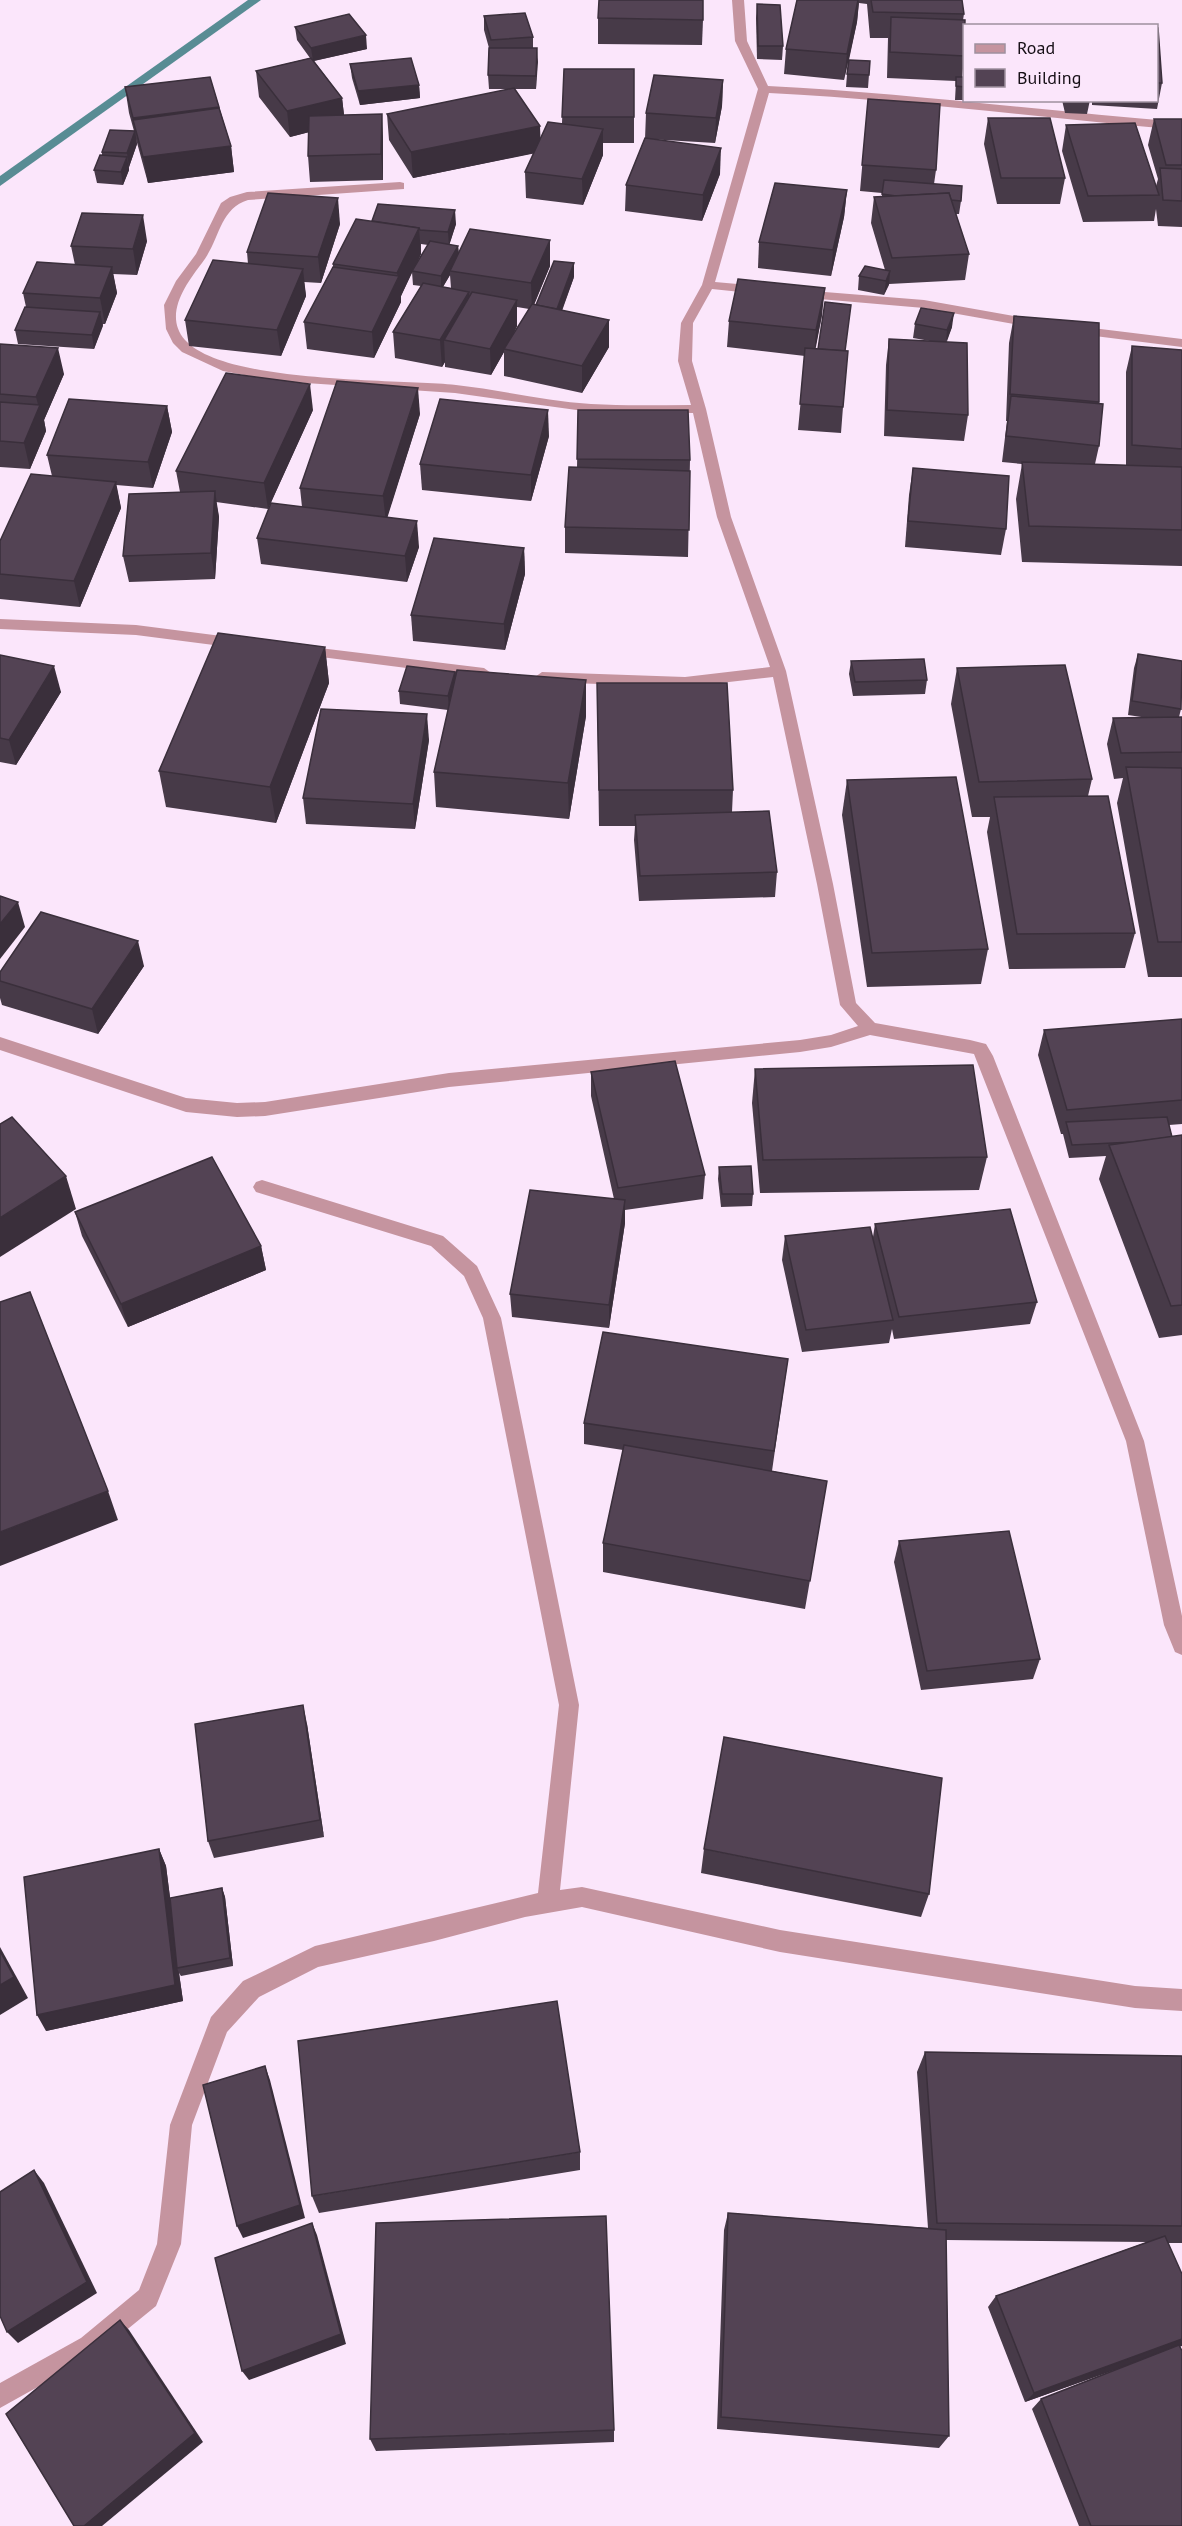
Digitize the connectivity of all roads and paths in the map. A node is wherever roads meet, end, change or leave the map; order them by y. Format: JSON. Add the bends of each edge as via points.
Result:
{"nodes":[{"id":1,"x":738,"y":0,"type":"edge"},
{"id":2,"x":764,"y":89,"type":"junction"},
{"id":3,"x":1182,"y":126,"type":"edge"},
{"id":4,"x":400,"y":186,"type":"dead end"},
{"id":5,"x":708,"y":285,"type":"junction"},
{"id":6,"x":1182,"y":343,"type":"edge"},
{"id":7,"x":699,"y":409,"type":"junction"},
{"id":8,"x":0,"y":624,"type":"edge"},
{"id":9,"x":253,"y":645,"type":"edge"},
{"id":10,"x":288,"y":649,"type":"edge"},
{"id":11,"x":779,"y":671,"type":"junction"},
{"id":12,"x":495,"y":675,"type":"edge"},
{"id":13,"x":529,"y":676,"type":"edge"},
{"id":14,"x":870,"y":1029,"type":"junction"},
{"id":15,"x":0,"y":1042,"type":"edge"},
{"id":16,"x":262,"y":1187,"type":"dead end"},
{"id":17,"x":1182,"y":1646,"type":"edge"},
{"id":18,"x":548,"y":1902,"type":"junction"},
{"id":19,"x":1182,"y":2000,"type":"edge"},
{"id":20,"x":0,"y":2396,"type":"edge"}],
"edges":[{"from":1,"to":2,"type":"street","via":[[741,41]]},
{"from":2,"to":3,"type":"street","via":[[875,95]]},
{"from":2,"to":5,"type":"street"},
{"from":4,"to":7,"type":"street","via":[[247,196],[225,206],[202,255],[170,305],[172,329],[178,340],[228,368],[276,377],[455,389],[591,408]]},
{"from":5,"to":6,"type":"street","via":[[924,304],[1111,336]]},
{"from":5,"to":7,"type":"street","via":[[687,323],[685,361]]},
{"from":7,"to":11,"type":"street","via":[[724,518]]},
{"from":8,"to":9,"type":"street","via":[[136,630]]},
{"from":10,"to":12,"type":"street"},
{"from":11,"to":13,"type":"street","via":[[685,682]]},
{"from":11,"to":14,"type":"street","via":[[848,1005]]},
{"from":14,"to":15,"type":"street","via":[[800,1046],[449,1080],[237,1110],[186,1105]]},
{"from":14,"to":17,"type":"street","via":[[970,1046],[980,1049],[985,1056],[1135,1441],[1174,1625]]},
{"from":16,"to":18,"type":"street","via":[[437,1241],[471,1271],[492,1318],[569,1705]]},
{"from":18,"to":19,"type":"street","via":[[582,1897],[780,1941],[1135,1997]]},
{"from":18,"to":20,"type":"street","via":[[315,1957],[251,1989],[219,2025],[181,2125],[169,2244],[148,2298],[89,2346]]}]}
